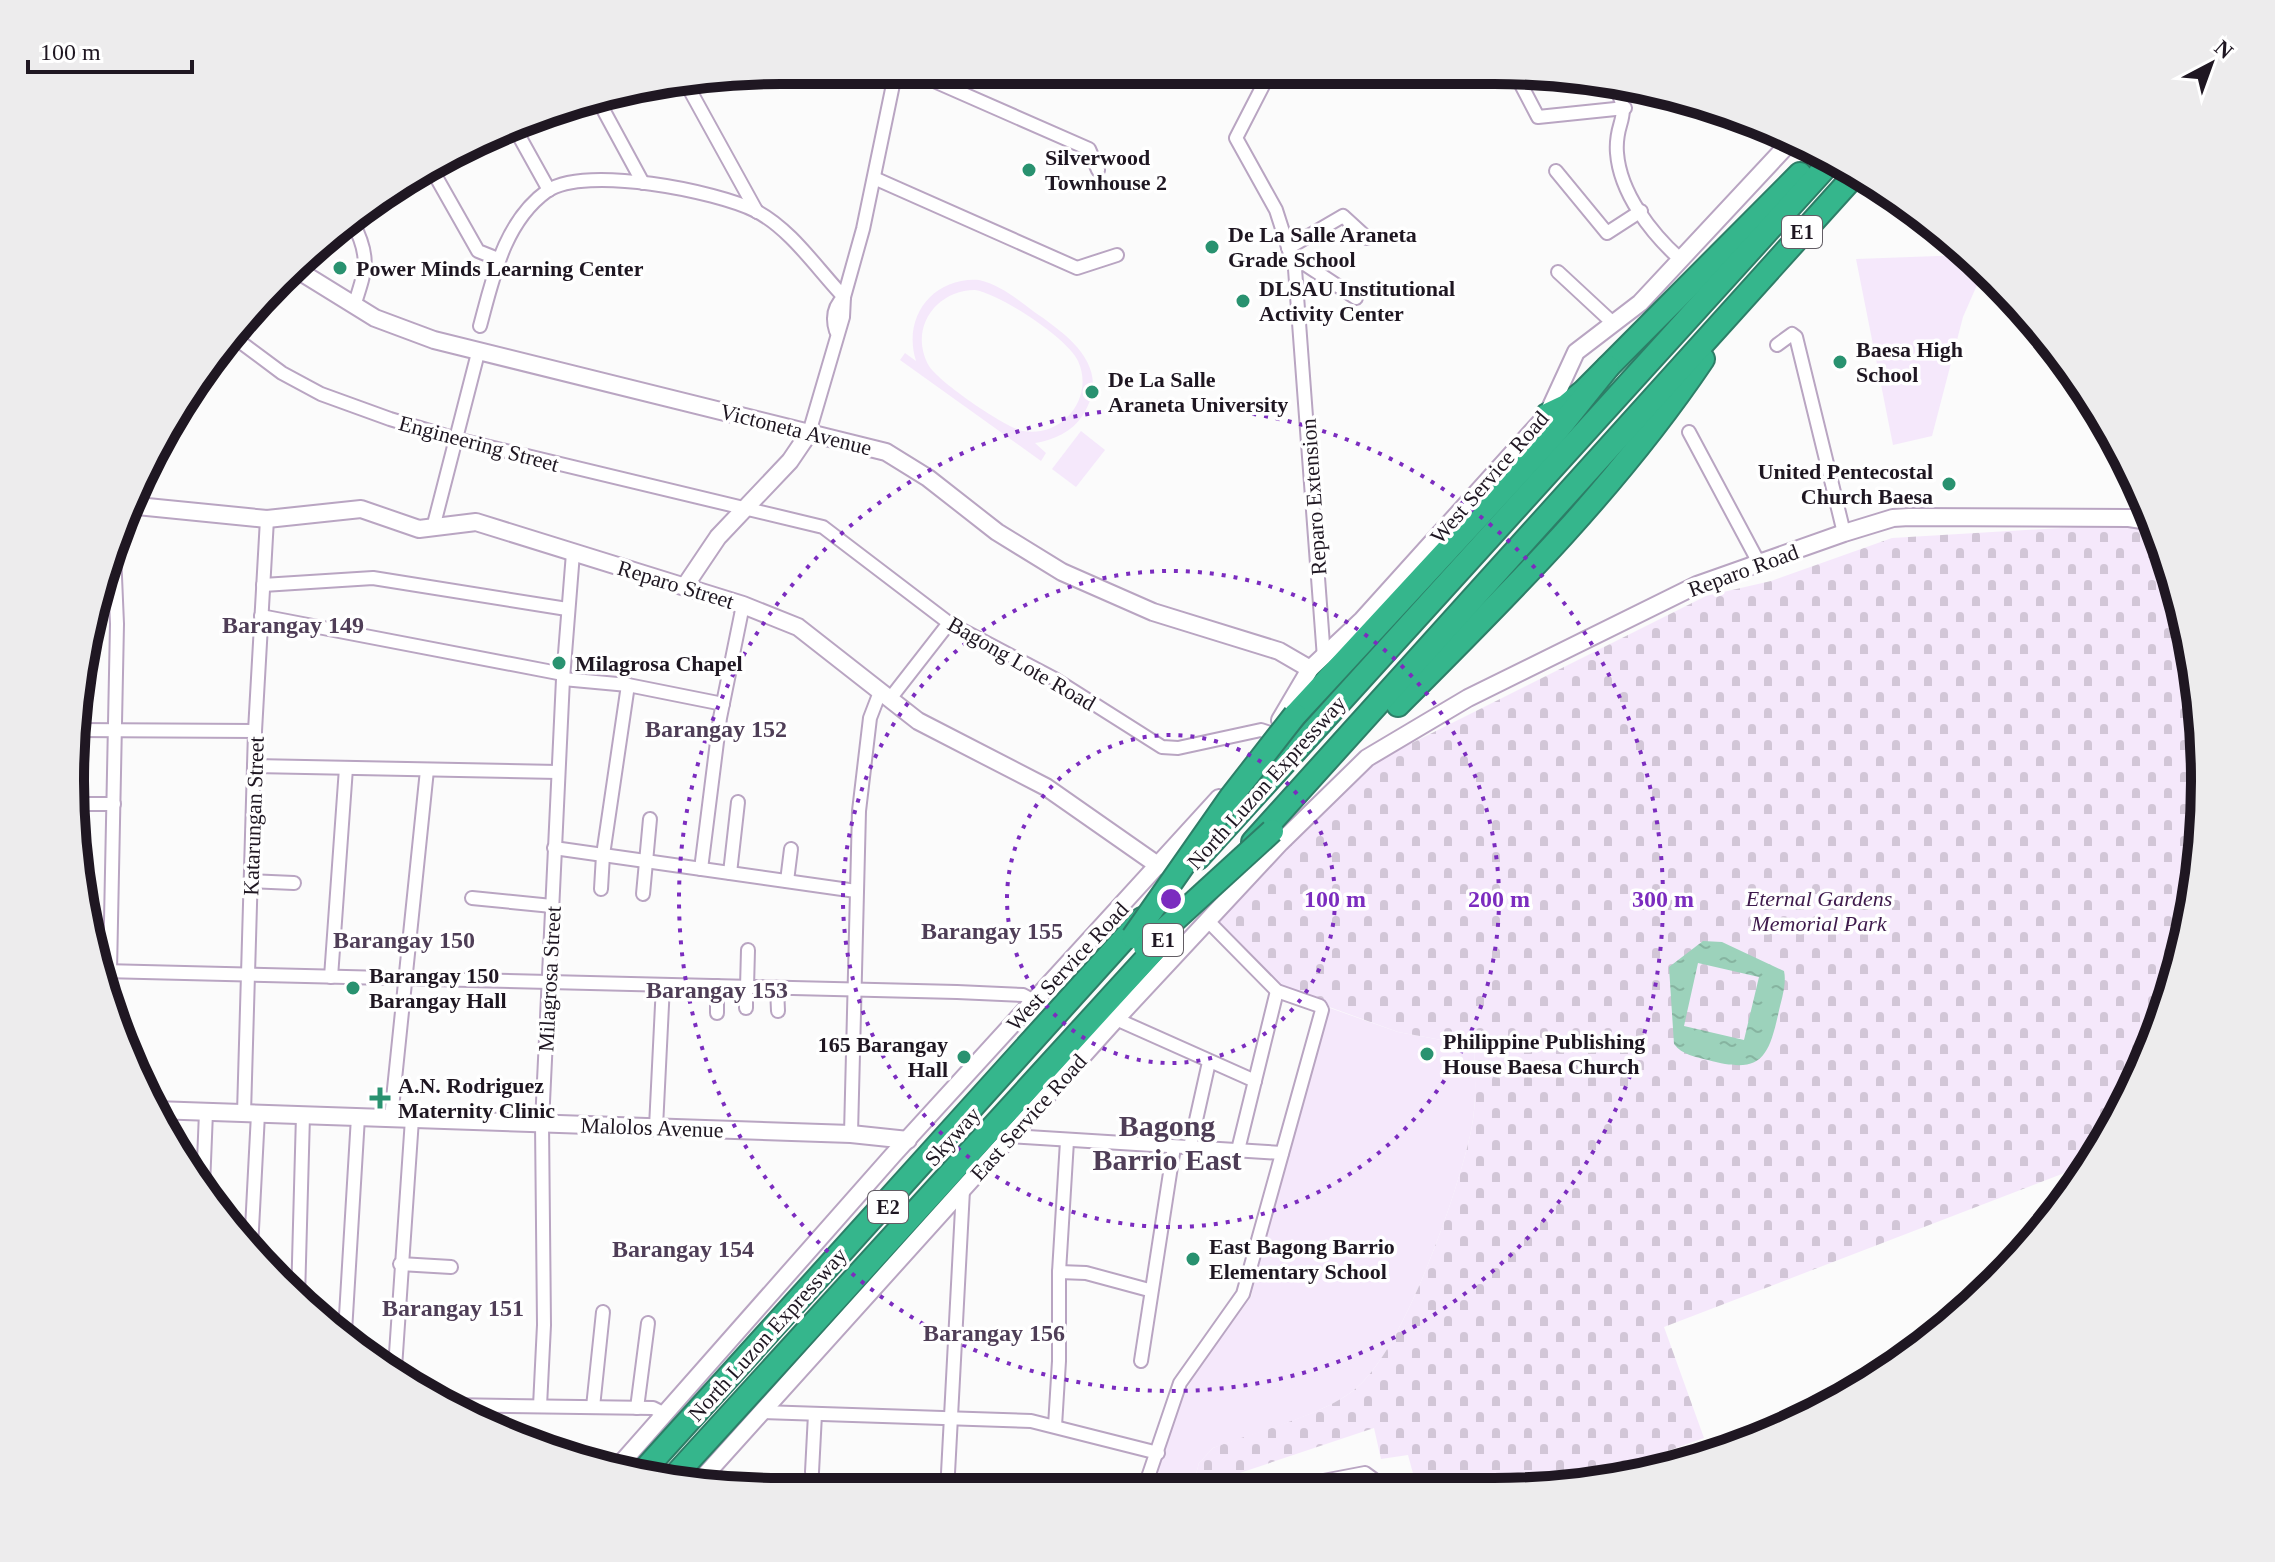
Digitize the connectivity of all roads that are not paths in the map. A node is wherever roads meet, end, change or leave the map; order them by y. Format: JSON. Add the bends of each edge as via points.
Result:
{"nodes":[{"id":1,"x":893,"y":84,"type":"edge"},
{"id":2,"x":941,"y":84,"type":"edge"},
{"id":3,"x":1264,"y":84,"type":"edge"},
{"id":4,"x":1521,"y":85,"type":"edge"},
{"id":5,"x":690,"y":90,"type":"edge"},
{"id":6,"x":1619,"y":95,"type":"edge"},
{"id":7,"x":602,"y":108,"type":"edge"},
{"id":8,"x":1625,"y":108,"type":"junction"},
{"id":9,"x":519,"y":135,"type":"edge"},
{"id":10,"x":1785,"y":148,"type":"edge"},
{"id":11,"x":1812,"y":161,"type":"edge"},
{"id":12,"x":1825,"y":168,"type":"edge"},
{"id":13,"x":1098,"y":170,"type":"dead end"},
{"id":14,"x":1556,"y":171,"type":"dead end"},
{"id":15,"x":435,"y":175,"type":"edge"},
{"id":16,"x":874,"y":178,"type":"junction"},
{"id":17,"x":1849,"y":181,"type":"edge"},
{"id":18,"x":643,"y":183,"type":"junction"},
{"id":19,"x":549,"y":190,"type":"junction"},
{"id":20,"x":1641,"y":211,"type":"junction"},
{"id":21,"x":757,"y":212,"type":"junction"},
{"id":22,"x":356,"y":229,"type":"edge"},
{"id":23,"x":1367,"y":238,"type":"dead end"},
{"id":24,"x":1290,"y":252,"type":"junction"},
{"id":25,"x":1117,"y":255,"type":"dead end"},
{"id":26,"x":498,"y":259,"type":"junction"},
{"id":27,"x":1680,"y":259,"type":"junction"},
{"id":28,"x":1558,"y":272,"type":"dead end"},
{"id":29,"x":303,"y":274,"type":"edge"},
{"id":30,"x":1750,"y":288,"type":"junction"},
{"id":31,"x":844,"y":297,"type":"junction"},
{"id":32,"x":1356,"y":298,"type":"dead end"},
{"id":33,"x":354,"y":306,"type":"junction"},
{"id":34,"x":1614,"y":324,"type":"junction"},
{"id":35,"x":480,"y":326,"type":"dead end"},
{"id":36,"x":240,"y":342,"type":"edge"},
{"id":37,"x":1777,"y":345,"type":"dead end"},
{"id":38,"x":478,"y":353,"type":"junction"},
{"id":39,"x":1608,"y":367,"type":"junction"},
{"id":40,"x":1547,"y":415,"type":"junction"},
{"id":41,"x":1689,"y":432,"type":"dead end"},
{"id":42,"x":809,"y":433,"type":"junction"},
{"id":43,"x":456,"y":439,"type":"junction"},
{"id":44,"x":141,"y":506,"type":"edge"},
{"id":45,"x":744,"y":508,"type":"junction"},
{"id":46,"x":267,"y":519,"type":"junction"},
{"id":47,"x":2140,"y":520,"type":"edge"},
{"id":48,"x":434,"y":523,"type":"junction"},
{"id":49,"x":1844,"y":533,"type":"junction"},
{"id":50,"x":573,"y":553,"type":"junction"},
{"id":51,"x":1759,"y":563,"type":"junction"},
{"id":52,"x":115,"y":577,"type":"edge"},
{"id":53,"x":263,"y":585,"type":"junction"},
{"id":54,"x":685,"y":586,"type":"junction"},
{"id":55,"x":743,"y":605,"type":"junction"},
{"id":56,"x":567,"y":609,"type":"junction"},
{"id":57,"x":261,"y":616,"type":"junction"},
{"id":58,"x":949,"y":623,"type":"junction"},
{"id":59,"x":1324,"y":658,"type":"junction"},
{"id":60,"x":1310,"y":669,"type":"junction"},
{"id":61,"x":563,"y":676,"type":"junction"},
{"id":62,"x":628,"y":685,"type":"junction"},
{"id":63,"x":884,"y":696,"type":"junction"},
{"id":64,"x":723,"y":704,"type":"junction"},
{"id":65,"x":86,"y":730,"type":"edge"},
{"id":66,"x":115,"y":730,"type":"junction"},
{"id":67,"x":255,"y":731,"type":"junction"},
{"id":68,"x":1270,"y":733,"type":"junction"},
{"id":69,"x":1367,"y":758,"type":"joint"},
{"id":70,"x":254,"y":766,"type":"junction"},
{"id":71,"x":346,"y":768,"type":"junction"},
{"id":72,"x":427,"y":770,"type":"junction"},
{"id":73,"x":558,"y":772,"type":"junction"},
{"id":74,"x":738,"y":802,"type":"dead end"},
{"id":75,"x":84,"y":804,"type":"edge"},
{"id":76,"x":114,"y":804,"type":"junction"},
{"id":77,"x":650,"y":819,"type":"dead end"},
{"id":78,"x":554,"y":848,"type":"junction"},
{"id":79,"x":791,"y":849,"type":"dead end"},
{"id":80,"x":603,"y":855,"type":"junction"},
{"id":81,"x":647,"y":861,"type":"junction"},
{"id":82,"x":1159,"y":866,"type":"junction"},
{"id":83,"x":701,"y":869,"type":"junction"},
{"id":84,"x":730,"y":873,"type":"junction"},
{"id":85,"x":251,"y":881,"type":"junction"},
{"id":86,"x":787,"y":881,"type":"junction"},
{"id":87,"x":294,"y":883,"type":"dead end"},
{"id":88,"x":601,"y":889,"type":"dead end"},
{"id":89,"x":856,"y":891,"type":"junction"},
{"id":90,"x":643,"y":894,"type":"dead end"},
{"id":91,"x":472,"y":898,"type":"dead end"},
{"id":92,"x":552,"y":906,"type":"junction"},
{"id":93,"x":1208,"y":921,"type":"junction"},
{"id":94,"x":1139,"y":942,"type":"junction"},
{"id":95,"x":748,"y":950,"type":"dead end"},
{"id":96,"x":107,"y":956,"type":"edge"},
{"id":97,"x":111,"y":971,"type":"edge"},
{"id":98,"x":248,"y":975,"type":"junction"},
{"id":99,"x":331,"y":977,"type":"junction"},
{"id":100,"x":403,"y":979,"type":"junction"},
{"id":101,"x":548,"y":983,"type":"junction"},
{"id":102,"x":663,"y":985,"type":"junction"},
{"id":103,"x":717,"y":986,"type":"junction"},
{"id":104,"x":746,"y":987,"type":"junction"},
{"id":105,"x":777,"y":988,"type":"junction"},
{"id":106,"x":852,"y":990,"type":"junction"},
{"id":107,"x":1277,"y":991,"type":"junction"},
{"id":108,"x":1034,"y":1001,"type":"junction"},
{"id":109,"x":746,"y":1008,"type":"dead end"},
{"id":110,"x":778,"y":1011,"type":"dead end"},
{"id":111,"x":717,"y":1013,"type":"dead end"},
{"id":112,"x":1116,"y":1019,"type":"junction"},
{"id":113,"x":1209,"y":1062,"type":"junction"},
{"id":114,"x":1255,"y":1081,"type":"junction"},
{"id":115,"x":206,"y":1112,"type":"junction"},
{"id":116,"x":251,"y":1113,"type":"junction"},
{"id":117,"x":169,"y":1114,"type":"edge"},
{"id":118,"x":303,"y":1115,"type":"junction"},
{"id":119,"x":358,"y":1117,"type":"junction"},
{"id":120,"x":391,"y":1118,"type":"junction"},
{"id":121,"x":412,"y":1119,"type":"junction"},
{"id":122,"x":542,"y":1123,"type":"junction"},
{"id":123,"x":656,"y":1127,"type":"junction"},
{"id":124,"x":851,"y":1134,"type":"junction"},
{"id":125,"x":1010,"y":1136,"type":"junction"},
{"id":126,"x":908,"y":1140,"type":"junction"},
{"id":127,"x":1067,"y":1141,"type":"junction"},
{"id":128,"x":1174,"y":1147,"type":"junction"},
{"id":129,"x":1190,"y":1147,"type":"junction"},
{"id":130,"x":1238,"y":1150,"type":"junction"},
{"id":131,"x":1282,"y":1153,"type":"junction"},
{"id":132,"x":204,"y":1172,"type":"edge"},
{"id":133,"x":963,"y":1190,"type":"junction"},
{"id":134,"x":251,"y":1234,"type":"edge"},
{"id":135,"x":400,"y":1264,"type":"junction"},
{"id":136,"x":451,"y":1267,"type":"dead end"},
{"id":137,"x":1059,"y":1272,"type":"junction"},
{"id":138,"x":298,"y":1284,"type":"edge"},
{"id":139,"x":1149,"y":1290,"type":"junction"},
{"id":140,"x":603,"y":1312,"type":"dead end"},
{"id":141,"x":648,"y":1323,"type":"dead end"},
{"id":142,"x":345,"y":1325,"type":"edge"},
{"id":143,"x":1141,"y":1361,"type":"dead end"},
{"id":144,"x":395,"y":1362,"type":"edge"},
{"id":145,"x":472,"y":1405,"type":"edge"},
{"id":146,"x":540,"y":1406,"type":"junction"},
{"id":147,"x":593,"y":1407,"type":"junction"},
{"id":148,"x":637,"y":1408,"type":"junction"},
{"id":149,"x":760,"y":1412,"type":"junction"},
{"id":150,"x":665,"y":1414,"type":"junction"},
{"id":151,"x":815,"y":1414,"type":"junction"},
{"id":152,"x":950,"y":1419,"type":"junction"},
{"id":153,"x":1055,"y":1426,"type":"junction"},
{"id":154,"x":1158,"y":1453,"type":"junction"},
{"id":155,"x":624,"y":1460,"type":"edge"},
{"id":156,"x":652,"y":1466,"type":"edge"},
{"id":157,"x":652,"y":1466,"type":"edge"},
{"id":158,"x":673,"y":1469,"type":"edge"},
{"id":159,"x":680,"y":1470,"type":"edge"},
{"id":160,"x":812,"y":1472,"type":"dead end"},
{"id":161,"x":706,"y":1474,"type":"edge"},
{"id":162,"x":948,"y":1478,"type":"edge"},
{"id":163,"x":1148,"y":1478,"type":"edge"},
{"id":164,"x":1346,"y":1478,"type":"edge"},
{"id":165,"x":1372,"y":1478,"type":"edge"}],
"edges":[{"from":1,"to":16,"type":"street"},
{"from":2,"to":13,"type":"street","via":[[1089,149]]},
{"from":3,"to":24,"type":"street","name":"Reparo Extension","via":[[1236,138],[1276,210]]},
{"from":4,"to":8,"type":"street","via":[[1538,117]]},
{"from":5,"to":21,"type":"street"},
{"from":6,"to":8,"type":"street"},
{"from":7,"to":18,"type":"street"},
{"from":8,"to":20,"type":"street","via":[[1617,153],[1628,191]]},
{"from":9,"to":19,"type":"street"},
{"from":10,"to":27,"type":"street","name":"West Service Road"},
{"from":11,"to":39,"type":"highway"},
{"from":12,"to":156,"type":"highway","name":"North Luzon Expressway","number":"E1"},
{"from":14,"to":20,"type":"street","via":[[1607,233]]},
{"from":15,"to":26,"type":"street","via":[[478,251]]},
{"from":16,"to":25,"type":"street","via":[[1077,268]]},
{"from":16,"to":31,"type":"street"},
{"from":17,"to":30,"type":"highway","name":"North Luzon Expressway","number":"E1"},
{"from":18,"to":19,"type":"street","via":[[585,179]]},
{"from":18,"to":21,"type":"street"},
{"from":19,"to":26,"type":"street","via":[[521,219]]},
{"from":20,"to":27,"type":"street"},
{"from":21,"to":31,"type":"street"},
{"from":22,"to":33,"type":"street","via":[[367,261]]},
{"from":23,"to":24,"type":"street","via":[[1343,216]]},
{"from":24,"to":32,"type":"street"},
{"from":24,"to":59,"type":"street","name":"Reparo Extension","via":[[1300,309]]},
{"from":26,"to":35,"type":"street"},
{"from":27,"to":34,"type":"street","name":"West Service Road"},
{"from":28,"to":34,"type":"street"},
{"from":29,"to":33,"type":"street","name":"Victoneta Avenue"},
{"from":30,"to":94,"type":"highway","bridge":true,"via":[[1667,412],[1532,571],[1272,831]]},
{"from":30,"to":159,"type":"highway","name":"North Luzon Expressway","number":"E1","via":[[1366,720]]},
{"from":31,"to":42,"type":"street","via":[[837,303],[836,331]]},
{"from":33,"to":38,"type":"street","name":"Victoneta Avenue","via":[[413,333]]},
{"from":34,"to":40,"type":"street","name":"West Service Road","via":[[1576,352]]},
{"from":36,"to":43,"type":"street","name":"Engineering Street","via":[[321,394]]},
{"from":37,"to":49,"type":"street","via":[[1792,334],[1796,337]]},
{"from":38,"to":42,"type":"street","name":"Victoneta Avenue"},
{"from":38,"to":43,"type":"street"},
{"from":39,"to":40,"type":"highway","via":[[1566,406]]},
{"from":39,"to":94,"type":"highway","bridge":true,"via":[[1551,438],[1295,715],[1231,797]]},
{"from":40,"to":59,"type":"street","name":"West Service Road"},
{"from":41,"to":51,"type":"street"},
{"from":42,"to":45,"type":"street"},
{"from":42,"to":60,"type":"street","name":"Victoneta Avenue","via":[[886,452],[1025,551],[1098,590],[1279,651]]},
{"from":43,"to":45,"type":"street","name":"Engineering Street"},
{"from":43,"to":48,"type":"street"},
{"from":44,"to":46,"type":"street","name":"Reparo Street"},
{"from":45,"to":54,"type":"street"},
{"from":45,"to":58,"type":"street","name":"Bagong Lote Road","via":[[831,531]]},
{"from":46,"to":48,"type":"street","name":"Reparo Street","via":[[361,509],[406,526]]},
{"from":46,"to":53,"type":"street","name":"Katarungan Street"},
{"from":47,"to":49,"type":"street","name":"Reparo Road","via":[[1909,517]]},
{"from":48,"to":50,"type":"street","name":"Reparo Street","via":[[476,522]]},
{"from":49,"to":51,"type":"street","name":"Reparo Road"},
{"from":50,"to":54,"type":"street","name":"Reparo Street"},
{"from":50,"to":56,"type":"street","name":"Milagrosa Street"},
{"from":51,"to":69,"type":"street","name":"Reparo Road","via":[[1697,585],[1468,698]]},
{"from":52,"to":66,"type":"street"},
{"from":53,"to":56,"type":"street","via":[[368,578]]},
{"from":53,"to":57,"type":"street","name":"Katarungan Street"},
{"from":54,"to":55,"type":"street","name":"Reparo Street"},
{"from":55,"to":63,"type":"street","name":"Reparo Street","via":[[798,627]]},
{"from":55,"to":64,"type":"street"},
{"from":56,"to":61,"type":"street","name":"Milagrosa Street"},
{"from":57,"to":61,"type":"street"},
{"from":57,"to":67,"type":"street","name":"Katarungan Street"},
{"from":58,"to":63,"type":"street"},
{"from":58,"to":68,"type":"street","name":"Bagong Lote Road","via":[[1053,678],[1162,747],[1261,730]]},
{"from":59,"to":60,"type":"street","name":"West Service Road"},
{"from":60,"to":68,"type":"street","name":"West Service Road"},
{"from":61,"to":62,"type":"street"},
{"from":61,"to":73,"type":"street","name":"Milagrosa Street"},
{"from":62,"to":64,"type":"street"},
{"from":62,"to":80,"type":"street"},
{"from":63,"to":82,"type":"street","name":"Reparo Street","via":[[918,721],[1046,787]]},
{"from":63,"to":89,"type":"street","via":[[870,718],[863,757]]},
{"from":64,"to":83,"type":"street"},
{"from":65,"to":66,"type":"street"},
{"from":66,"to":67,"type":"street"},
{"from":66,"to":76,"type":"street"},
{"from":67,"to":70,"type":"street","name":"Katarungan Street"},
{"from":68,"to":82,"type":"street","name":"West Service Road"},
{"from":69,"to":93,"type":"street","name":"East Service Road"},
{"from":70,"to":71,"type":"street"},
{"from":70,"to":85,"type":"street","name":"Katarungan Street"},
{"from":71,"to":72,"type":"street"},
{"from":71,"to":99,"type":"street"},
{"from":72,"to":73,"type":"street"},
{"from":72,"to":100,"type":"street"},
{"from":73,"to":78,"type":"street","name":"Milagrosa Street"},
{"from":74,"to":84,"type":"street"},
{"from":75,"to":76,"type":"street"},
{"from":76,"to":96,"type":"street"},
{"from":77,"to":81,"type":"street"},
{"from":78,"to":80,"type":"street"},
{"from":78,"to":92,"type":"street","name":"Milagrosa Street"},
{"from":79,"to":86,"type":"street"},
{"from":80,"to":81,"type":"street"},
{"from":80,"to":88,"type":"street"},
{"from":81,"to":83,"type":"street"},
{"from":81,"to":90,"type":"street"},
{"from":82,"to":108,"type":"street","name":"West Service Road"},
{"from":83,"to":84,"type":"street"},
{"from":84,"to":86,"type":"street"},
{"from":85,"to":87,"type":"street"},
{"from":85,"to":98,"type":"street","name":"Katarungan Street"},
{"from":86,"to":89,"type":"street"},
{"from":89,"to":106,"type":"street"},
{"from":91,"to":92,"type":"street"},
{"from":92,"to":101,"type":"street","name":"Milagrosa Street"},
{"from":93,"to":107,"type":"street"},
{"from":93,"to":112,"type":"street","name":"East Service Road"},
{"from":94,"to":157,"type":"highway","name":"Skyway","number":"E2"},
{"from":94,"to":158,"type":"highway","name":"Skyway","number":"E2"},
{"from":95,"to":104,"type":"street"},
{"from":97,"to":98,"type":"street"},
{"from":98,"to":99,"type":"street"},
{"from":98,"to":116,"type":"street","name":"Katarungan Street"},
{"from":99,"to":100,"type":"street"},
{"from":100,"to":101,"type":"street"},
{"from":100,"to":120,"type":"street"},
{"from":101,"to":102,"type":"street"},
{"from":101,"to":122,"type":"street","name":"Milagrosa Street"},
{"from":102,"to":103,"type":"street"},
{"from":102,"to":123,"type":"street"},
{"from":103,"to":104,"type":"street"},
{"from":103,"to":111,"type":"street"},
{"from":104,"to":105,"type":"street"},
{"from":104,"to":109,"type":"street"},
{"from":105,"to":106,"type":"street"},
{"from":105,"to":110,"type":"street"},
{"from":106,"to":108,"type":"street","via":[[1023,995]]},
{"from":106,"to":124,"type":"street"},
{"from":107,"to":114,"type":"street"},
{"from":107,"to":131,"type":"street","via":[[1322,1010]]},
{"from":108,"to":126,"type":"street","name":"West Service Road"},
{"from":112,"to":113,"type":"street"},
{"from":112,"to":125,"type":"street","name":"East Service Road"},
{"from":113,"to":114,"type":"street"},
{"from":113,"to":129,"type":"street"},
{"from":114,"to":130,"type":"street"},
{"from":115,"to":116,"type":"street","name":"Malolos Avenue"},
{"from":115,"to":117,"type":"street","name":"Malolos Avenue"},
{"from":115,"to":132,"type":"street"},
{"from":116,"to":118,"type":"street","name":"Malolos Avenue"},
{"from":116,"to":134,"type":"street","name":"Katarungan Street"},
{"from":118,"to":119,"type":"street","name":"Malolos Avenue"},
{"from":118,"to":138,"type":"street"},
{"from":119,"to":120,"type":"street","name":"Malolos Avenue"},
{"from":119,"to":142,"type":"street"},
{"from":120,"to":121,"type":"street","name":"Malolos Avenue"},
{"from":121,"to":122,"type":"street","name":"Malolos Avenue"},
{"from":121,"to":135,"type":"street"},
{"from":122,"to":123,"type":"street","name":"Malolos Avenue"},
{"from":122,"to":146,"type":"street","name":"Milagrosa Street"},
{"from":123,"to":124,"type":"street","name":"Malolos Avenue"},
{"from":124,"to":126,"type":"street","name":"Malolos Avenue"},
{"from":125,"to":127,"type":"street"},
{"from":125,"to":133,"type":"street","name":"East Service Road"},
{"from":126,"to":150,"type":"street","name":"West Service Road"},
{"from":127,"to":128,"type":"street"},
{"from":127,"to":137,"type":"street"},
{"from":128,"to":129,"type":"street"},
{"from":128,"to":139,"type":"street"},
{"from":129,"to":130,"type":"street"},
{"from":130,"to":131,"type":"street"},
{"from":131,"to":154,"type":"street","via":[[1243,1294],[1180,1383]]},
{"from":133,"to":149,"type":"street","name":"East Service Road"},
{"from":133,"to":152,"type":"street"},
{"from":135,"to":136,"type":"street"},
{"from":135,"to":144,"type":"street"},
{"from":137,"to":139,"type":"street","via":[[1086,1273]]},
{"from":137,"to":153,"type":"street"},
{"from":139,"to":143,"type":"street"},
{"from":140,"to":147,"type":"street"},
{"from":141,"to":148,"type":"street"},
{"from":145,"to":146,"type":"street"},
{"from":146,"to":147,"type":"street"},
{"from":147,"to":148,"type":"street"},
{"from":148,"to":150,"type":"street","via":[[658,1408]]},
{"from":149,"to":151,"type":"street"},
{"from":149,"to":161,"type":"street","name":"East Service Road"},
{"from":150,"to":155,"type":"street","name":"West Service Road"},
{"from":151,"to":152,"type":"street"},
{"from":151,"to":160,"type":"street"},
{"from":152,"to":153,"type":"street"},
{"from":152,"to":162,"type":"street"},
{"from":153,"to":154,"type":"street"},
{"from":154,"to":163,"type":"street"},
{"from":164,"to":165,"type":"street","via":[[1365,1473]]}]}
